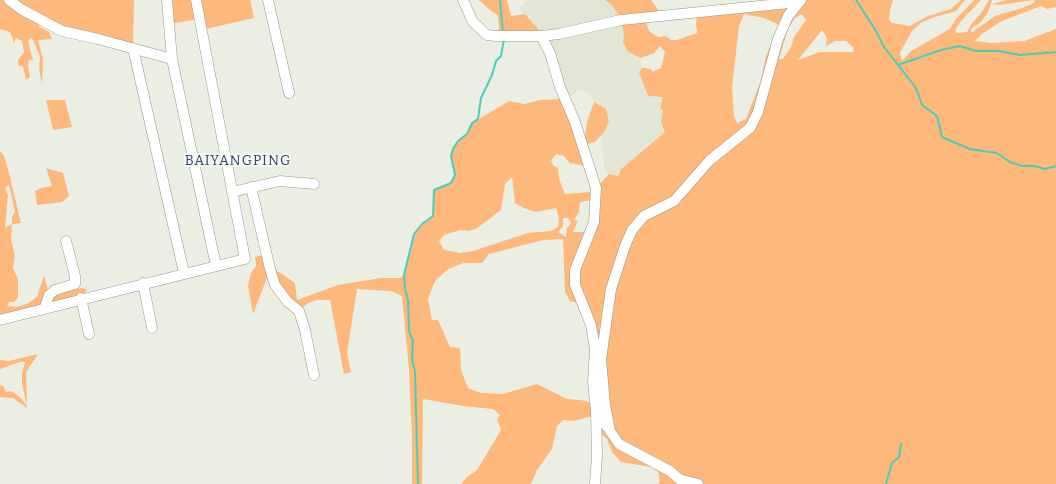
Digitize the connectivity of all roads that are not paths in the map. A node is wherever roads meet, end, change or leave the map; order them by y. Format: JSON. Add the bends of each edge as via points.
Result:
{"nodes":[{"id":1,"x":9,"y":0,"type":"edge"},
{"id":2,"x":167,"y":0,"type":"edge"},
{"id":3,"x":196,"y":0,"type":"edge"},
{"id":4,"x":268,"y":0,"type":"edge"},
{"id":5,"x":463,"y":0,"type":"edge"},
{"id":6,"x":800,"y":1,"type":"edge"},
{"id":7,"x":541,"y":36,"type":"junction"},
{"id":8,"x":133,"y":48,"type":"junction"},
{"id":9,"x":172,"y":59,"type":"junction"},
{"id":10,"x":289,"y":93,"type":"dead end"},
{"id":11,"x":314,"y":184,"type":"dead end"},
{"id":12,"x":251,"y":187,"type":"junction"},
{"id":13,"x":232,"y":192,"type":"junction"},
{"id":14,"x":66,"y":240,"type":"dead end"},
{"id":15,"x":216,"y":266,"type":"junction"},
{"id":16,"x":184,"y":273,"type":"junction"},
{"id":17,"x":143,"y":283,"type":"junction"},
{"id":18,"x":81,"y":298,"type":"junction"},
{"id":19,"x":46,"y":307,"type":"junction"},
{"id":20,"x":0,"y":320,"type":"edge"},
{"id":21,"x":152,"y":328,"type":"dead end"},
{"id":22,"x":89,"y":334,"type":"dead end"},
{"id":23,"x":314,"y":375,"type":"dead end"},
{"id":24,"x":596,"y":411,"type":"junction"},
{"id":25,"x":610,"y":431,"type":"junction"},
{"id":26,"x":595,"y":484,"type":"edge"},
{"id":27,"x":698,"y":484,"type":"edge"}],
"edges":[{"from":1,"to":8,"type":"street","via":[[62,31]]},
{"from":2,"to":9,"type":"street"},
{"from":3,"to":13,"type":"street"},
{"from":4,"to":10,"type":"street"},
{"from":5,"to":7,"type":"street","via":[[472,22],[487,35]]},
{"from":6,"to":7,"type":"street","via":[[621,20]]},
{"from":6,"to":25,"type":"street","via":[[788,16],[778,39],[758,112],[750,128],[710,160],[674,201],[644,216],[632,230],[611,289],[602,359],[605,405]]},
{"from":7,"to":24,"type":"street","via":[[575,122],[596,188],[594,222],[575,270],[575,285],[591,325],[595,348]]},
{"from":8,"to":9,"type":"street"},
{"from":8,"to":16,"type":"street"},
{"from":9,"to":15,"type":"street"},
{"from":11,"to":12,"type":"street","via":[[280,181]]},
{"from":12,"to":13,"type":"street"},
{"from":12,"to":23,"type":"street","via":[[275,285],[287,301],[299,311]]},
{"from":13,"to":15,"type":"street","via":[[245,259]]},
{"from":14,"to":19,"type":"street","via":[[75,284],[55,290],[49,295]]},
{"from":15,"to":16,"type":"street"},
{"from":16,"to":17,"type":"street"},
{"from":17,"to":18,"type":"street"},
{"from":17,"to":21,"type":"street"},
{"from":18,"to":19,"type":"street"},
{"from":18,"to":22,"type":"street"},
{"from":19,"to":20,"type":"street"},
{"from":24,"to":25,"type":"street"},
{"from":24,"to":26,"type":"street","via":[[598,456]]},
{"from":25,"to":27,"type":"street","via":[[619,444],[679,479]]}]}
